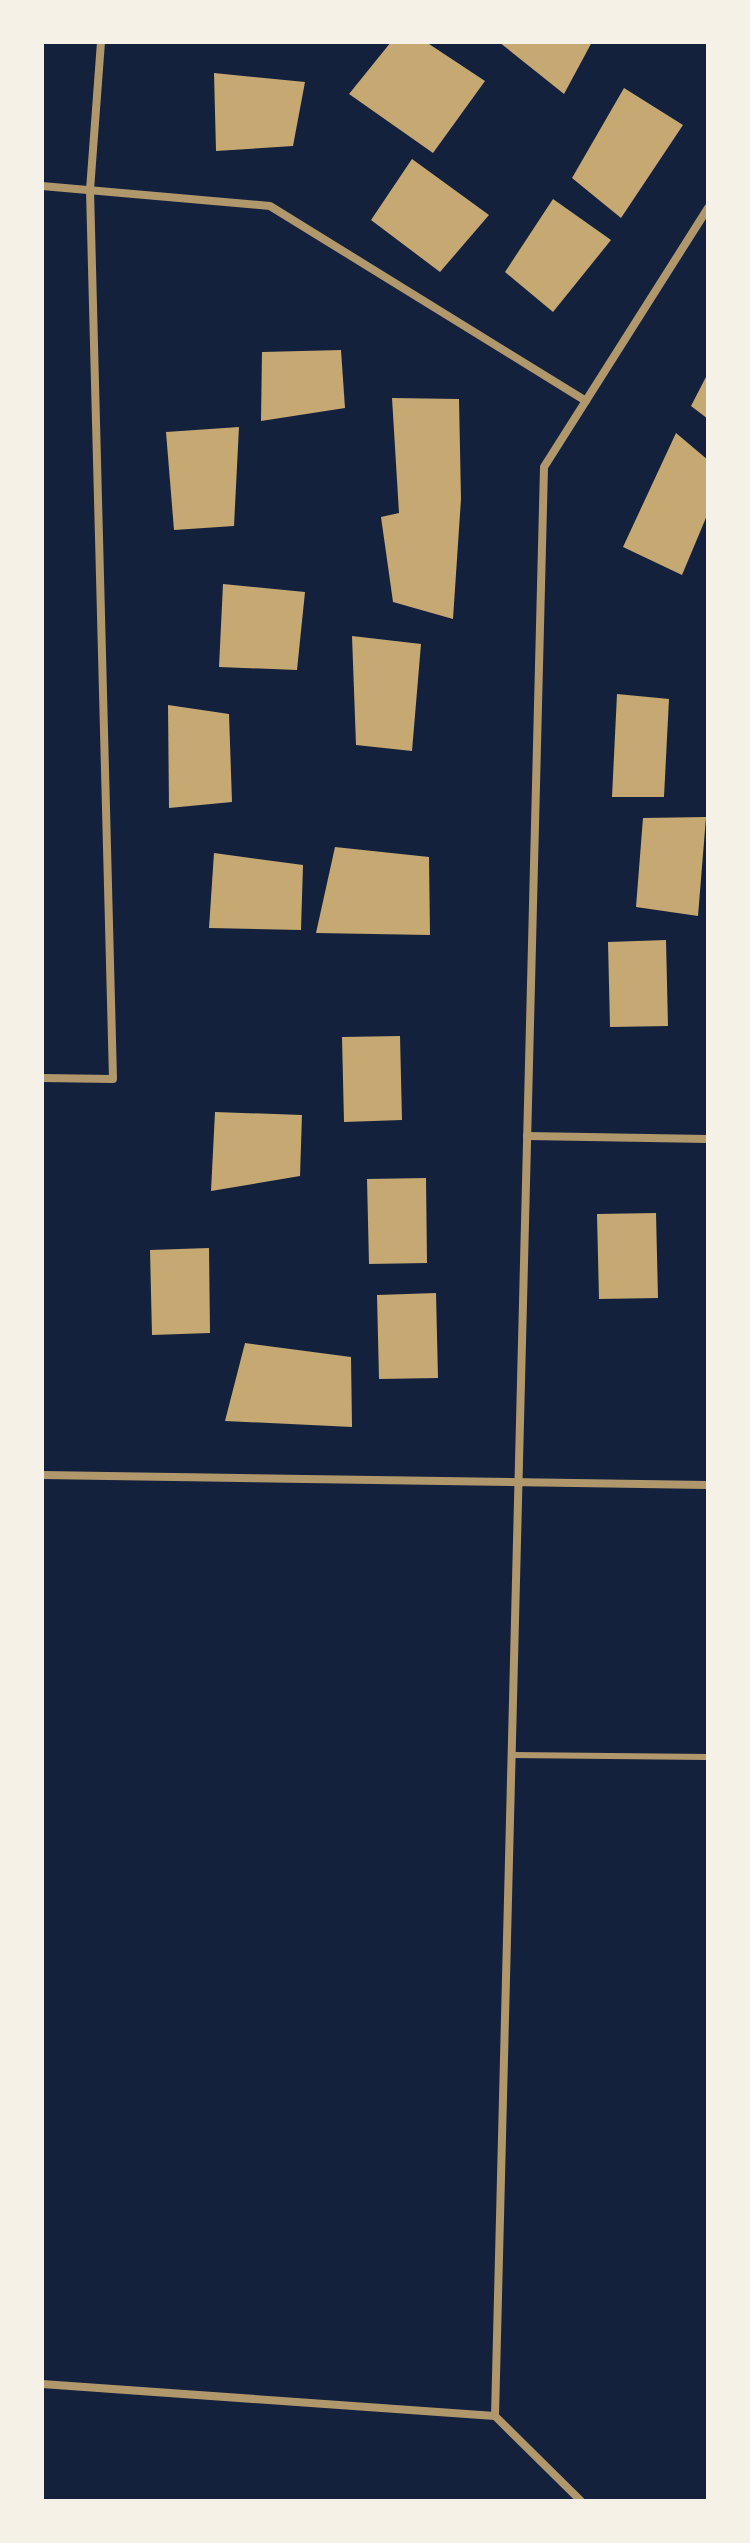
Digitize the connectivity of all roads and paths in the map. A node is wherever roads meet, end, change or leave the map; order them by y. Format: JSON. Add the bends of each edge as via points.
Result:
{"nodes":[{"id":1,"x":101,"y":42,"type":"edge"},
{"id":2,"x":42,"y":186,"type":"edge"},
{"id":3,"x":90,"y":190,"type":"junction"},
{"id":4,"x":708,"y":208,"type":"edge"},
{"id":5,"x":586,"y":401,"type":"junction"},
{"id":6,"x":42,"y":1078,"type":"edge"},
{"id":7,"x":527,"y":1136,"type":"junction"},
{"id":8,"x":708,"y":1139,"type":"edge"},
{"id":9,"x":42,"y":1475,"type":"edge"},
{"id":10,"x":519,"y":1483,"type":"junction"},
{"id":11,"x":708,"y":1485,"type":"edge"},
{"id":12,"x":512,"y":1755,"type":"junction"},
{"id":13,"x":708,"y":1757,"type":"edge"},
{"id":14,"x":42,"y":2384,"type":"edge"},
{"id":15,"x":495,"y":2416,"type":"junction"},
{"id":16,"x":581,"y":2501,"type":"edge"}],
"edges":[{"from":1,"to":3,"type":"street"},
{"from":2,"to":3,"type":"street"},
{"from":3,"to":5,"type":"street","via":[[270,206]]},
{"from":3,"to":6,"type":"street","via":[[113,1079]]},
{"from":4,"to":5,"type":"street"},
{"from":5,"to":7,"type":"street","via":[[544,467]]},
{"from":7,"to":8,"type":"street"},
{"from":7,"to":10,"type":"street"},
{"from":9,"to":10,"type":"street"},
{"from":10,"to":11,"type":"street"},
{"from":10,"to":12,"type":"street"},
{"from":12,"to":13,"type":"lane"},
{"from":12,"to":15,"type":"street"},
{"from":14,"to":15,"type":"street"},
{"from":15,"to":16,"type":"street"}]}
